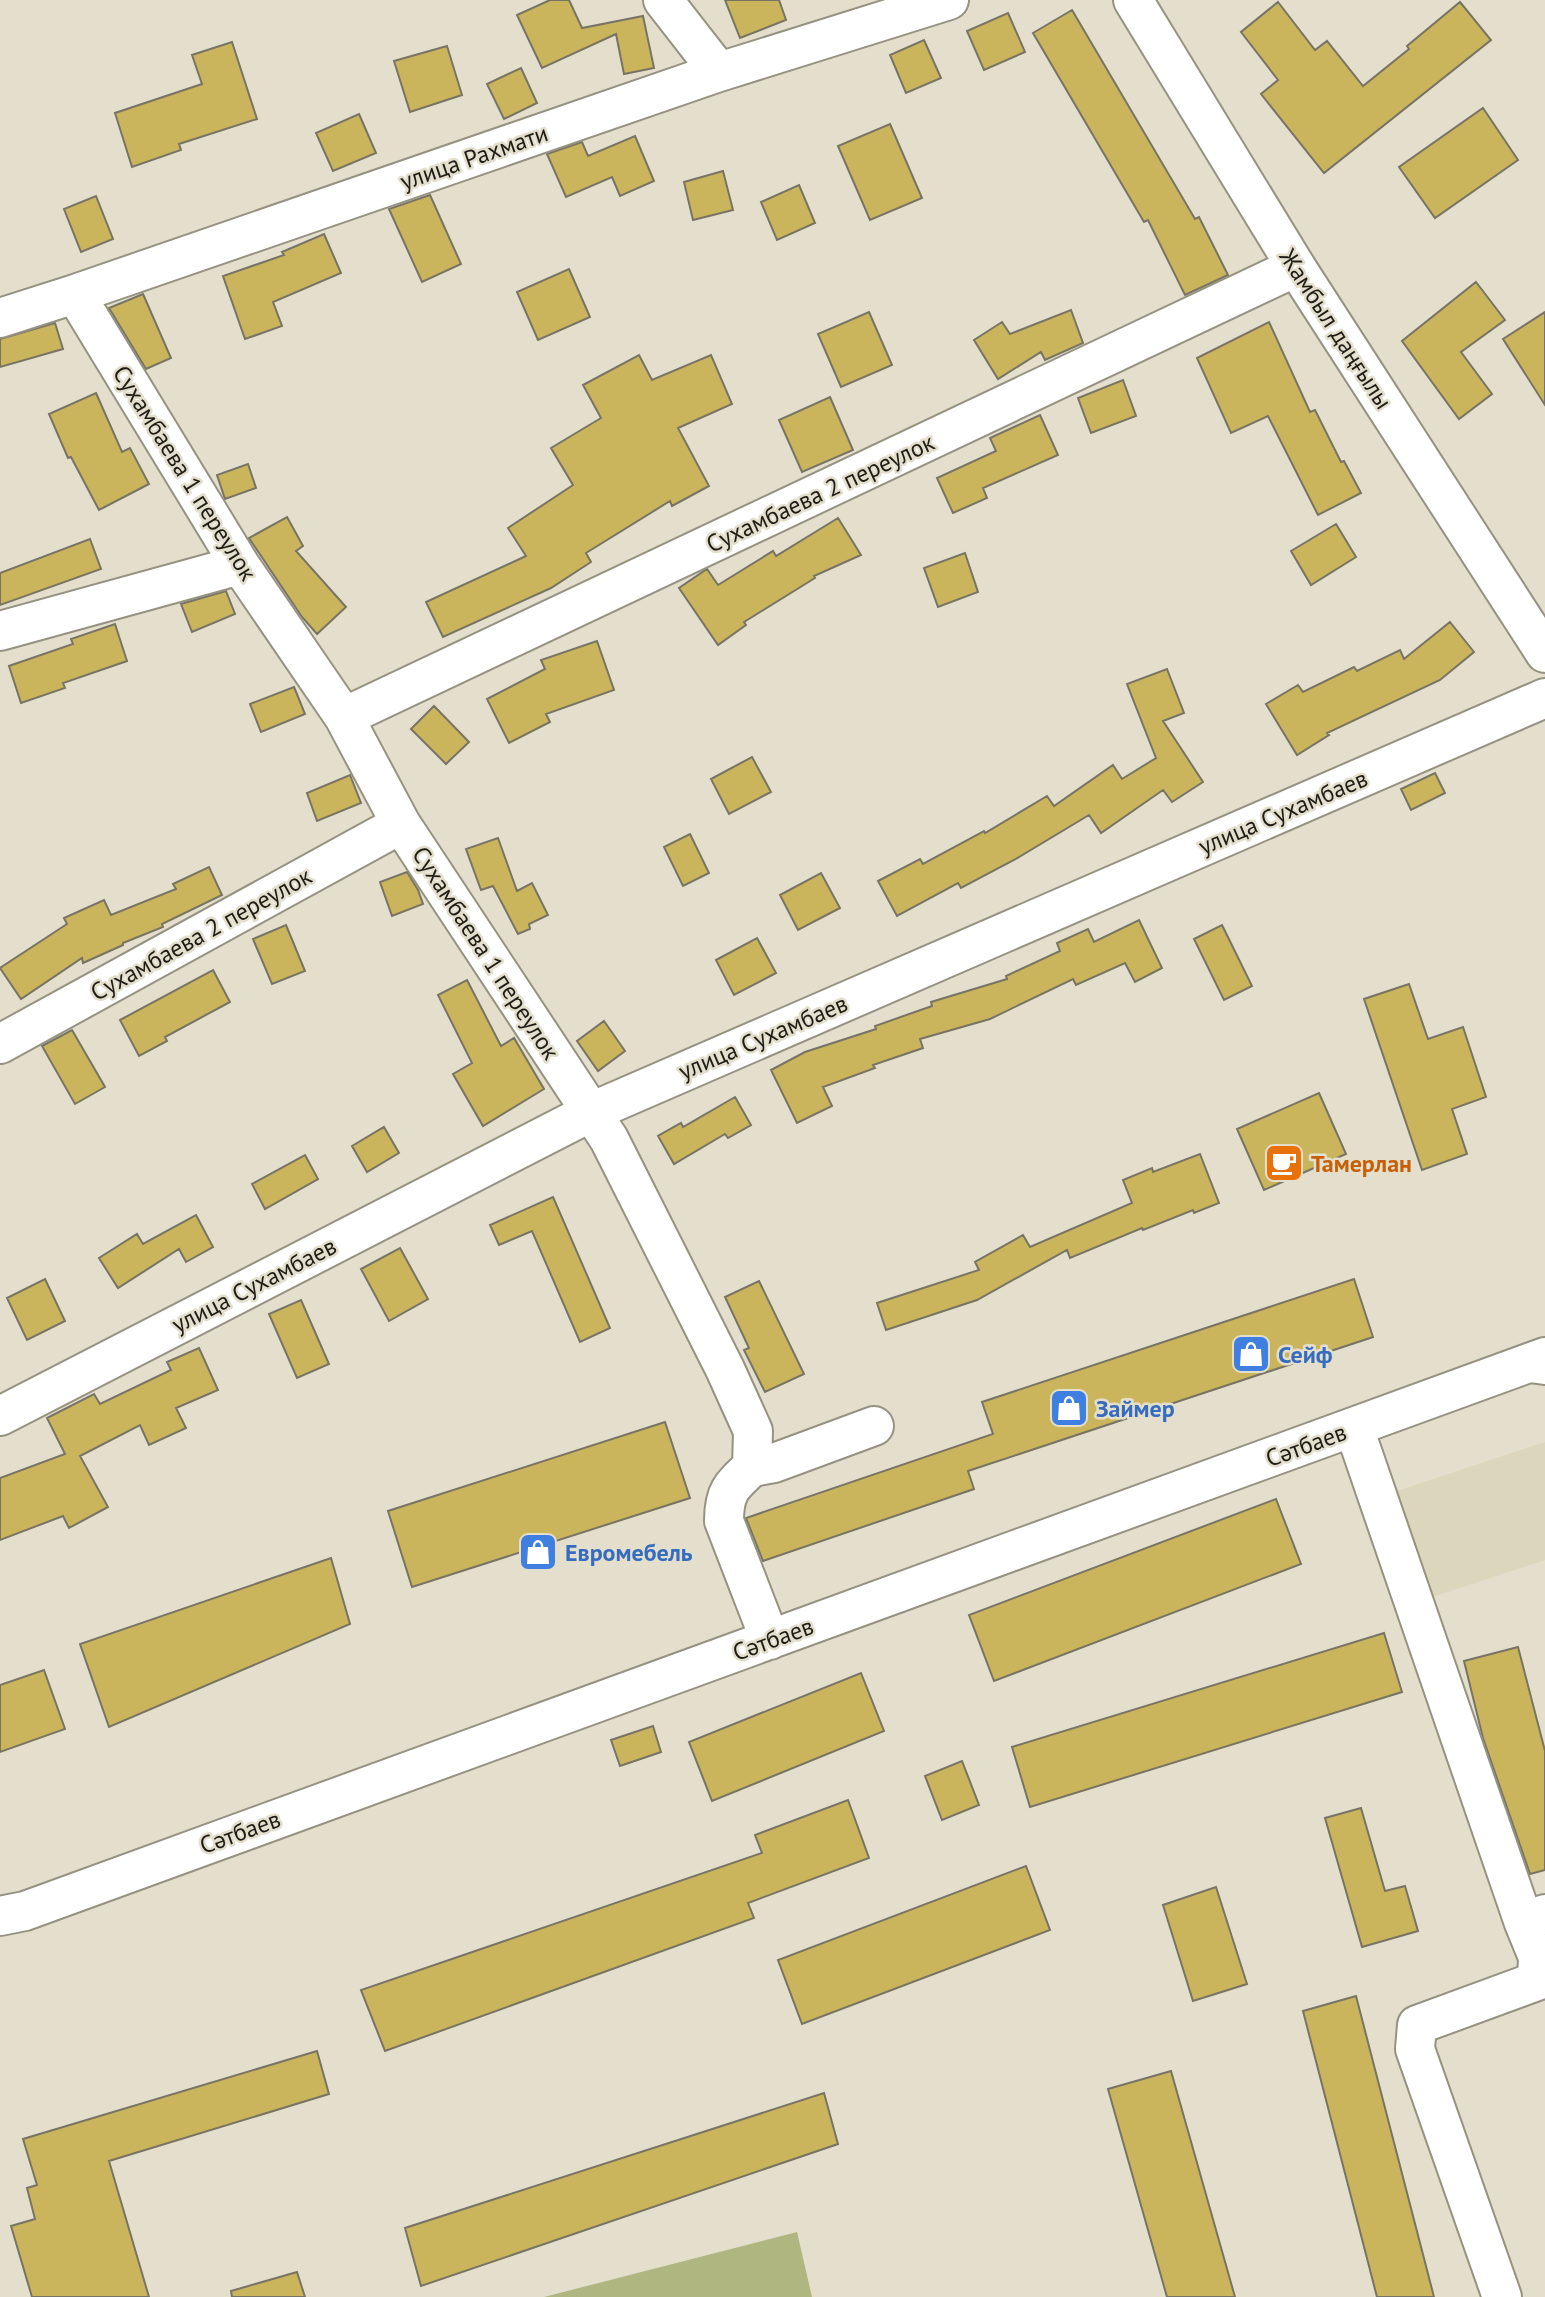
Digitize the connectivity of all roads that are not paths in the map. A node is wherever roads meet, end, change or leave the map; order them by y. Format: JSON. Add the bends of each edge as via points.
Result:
{"nodes":[{"id":1,"x":663,"y":0,"type":"edge"},
{"id":2,"x":949,"y":0,"type":"edge"},
{"id":3,"x":1133,"y":0,"type":"edge"},
{"id":4,"x":719,"y":72,"type":"junction"},
{"id":5,"x":1296,"y":267,"type":"junction"},
{"id":6,"x":75,"y":294,"type":"junction"},
{"id":7,"x":0,"y":318,"type":"edge"},
{"id":8,"x":240,"y":565,"type":"junction"},
{"id":9,"x":0,"y":631,"type":"edge"},
{"id":10,"x":1545,"y":653,"type":"edge"},
{"id":11,"x":1545,"y":698,"type":"edge"},
{"id":12,"x":344,"y":717,"type":"junction"},
{"id":13,"x":401,"y":824,"type":"junction"},
{"id":14,"x":0,"y":1044,"type":"edge"},
{"id":15,"x":591,"y":1112,"type":"junction"},
{"id":16,"x":1540,"y":1362,"type":"edge"},
{"id":17,"x":0,"y":1416,"type":"edge"},
{"id":18,"x":873,"y":1426,"type":"dead end"},
{"id":19,"x":1354,"y":1428,"type":"junction"},
{"id":20,"x":751,"y":1467,"type":"junction"},
{"id":21,"x":770,"y":1640,"type":"junction"},
{"id":22,"x":0,"y":1916,"type":"edge"},
{"id":23,"x":1534,"y":1919,"type":"edge"},
{"id":24,"x":1502,"y":2297,"type":"edge"}],
"edges":[{"from":1,"to":4,"type":"street"},
{"from":2,"to":4,"type":"street","name":"улица Рахмати"},
{"from":3,"to":5,"type":"street","name":"Жамбыл даңғылы"},
{"from":4,"to":6,"type":"street","name":"улица Рахмати"},
{"from":5,"to":10,"type":"street","name":"Жамбыл даңғылы"},
{"from":5,"to":12,"type":"street","name":"Сухамбаева 2 переулок"},
{"from":6,"to":7,"type":"street","name":"улица Рахмати"},
{"from":6,"to":8,"type":"street","name":"Сухамбаева 1 переулок"},
{"from":8,"to":9,"type":"street"},
{"from":8,"to":12,"type":"street","name":"Сухамбаева 1 переулок"},
{"from":11,"to":15,"type":"street","name":"улица Сухамбаев"},
{"from":12,"to":13,"type":"street","name":"Сухамбаева 1 переулок"},
{"from":13,"to":14,"type":"street","name":"Сухамбаева 2 переулок"},
{"from":13,"to":15,"type":"street","name":"Сухамбаева 1 переулок"},
{"from":15,"to":17,"type":"street","name":"улица Сухамбаев"},
{"from":15,"to":20,"type":"street","name":"Сухамбаева 1 переулок","via":[[725,1368],[753,1431]]},
{"from":16,"to":19,"type":"street","name":"Сәтбаев"},
{"from":18,"to":20,"type":"street","via":[[774,1463]]},
{"from":19,"to":21,"type":"street","name":"Сәтбаев"},
{"from":19,"to":23,"type":"street"},
{"from":20,"to":21,"type":"street","via":[[730,1488],[724,1521]]},
{"from":21,"to":22,"type":"street","name":"Сәтбаев","via":[[25,1911]]},
{"from":23,"to":24,"type":"street","via":[[1537,1980],[1417,2025],[1416,2049]]}]}
